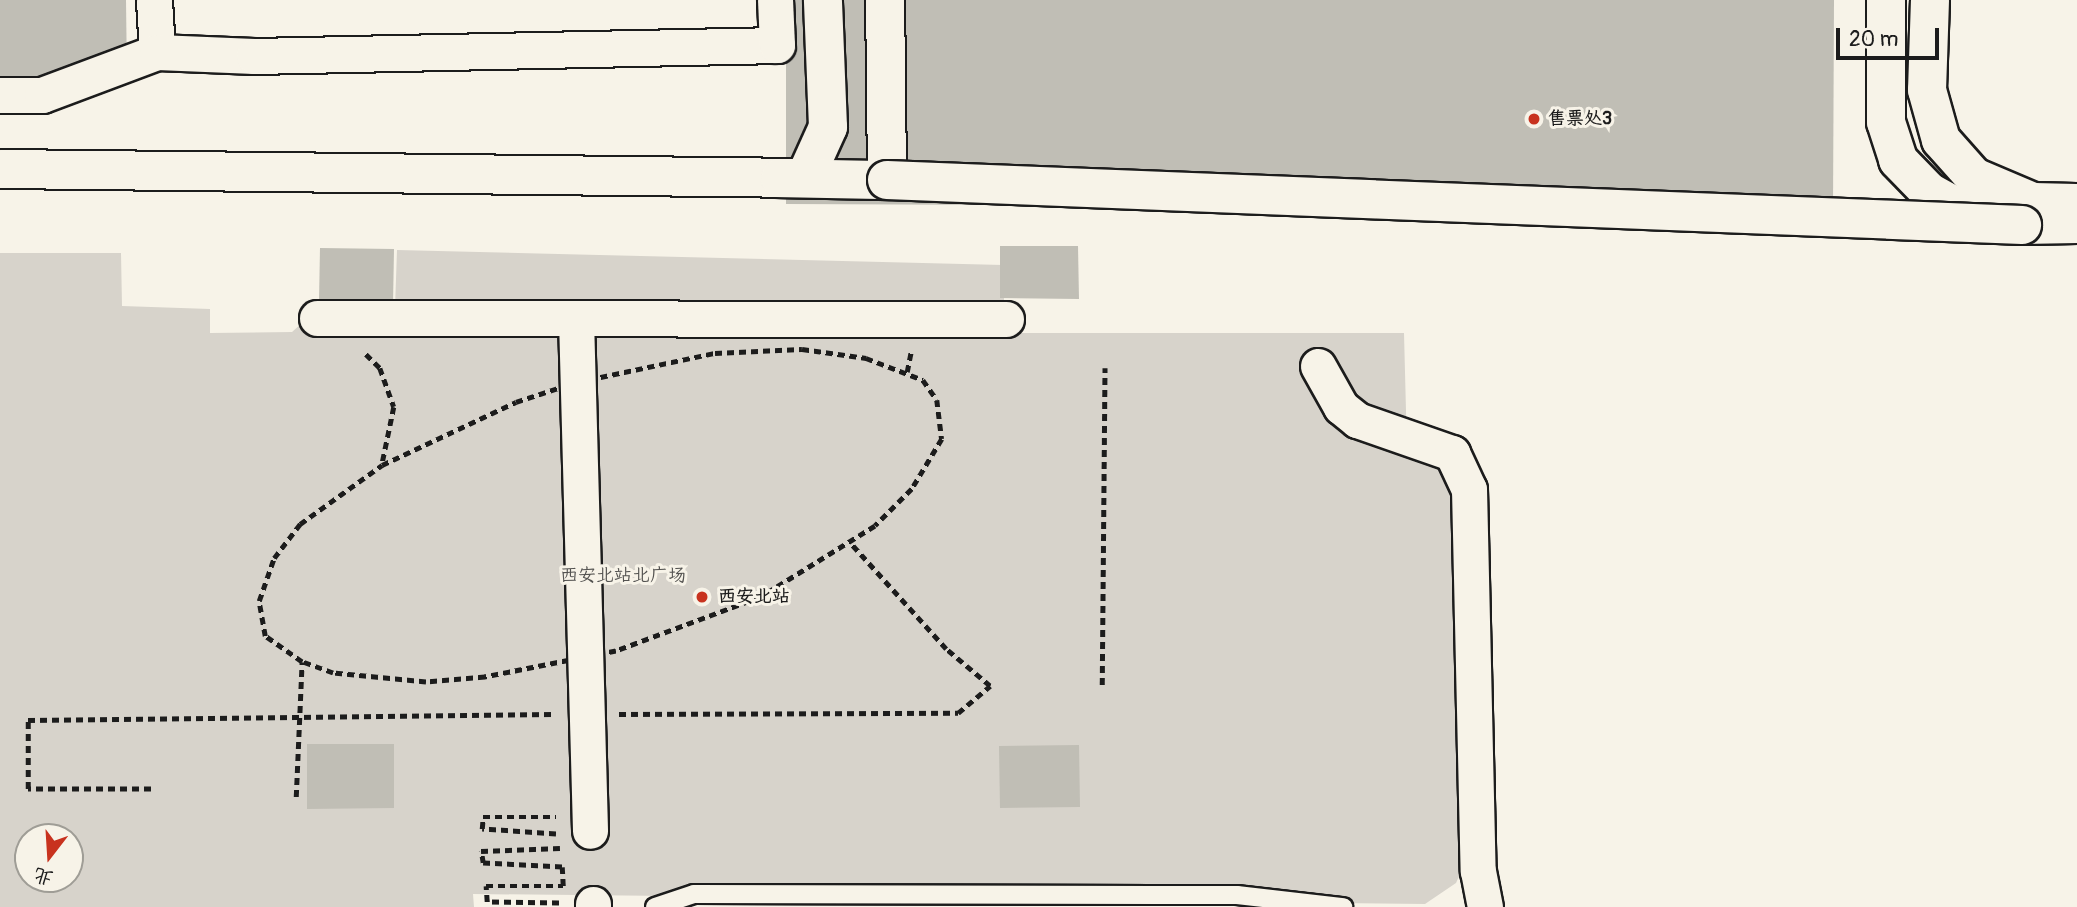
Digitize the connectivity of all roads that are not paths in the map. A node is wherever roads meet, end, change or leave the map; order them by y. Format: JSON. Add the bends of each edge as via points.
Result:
{"nodes":[{"id":1,"x":154,"y":0,"type":"edge"},
{"id":2,"x":775,"y":0,"type":"edge"},
{"id":3,"x":823,"y":0,"type":"edge"},
{"id":4,"x":885,"y":0,"type":"edge"},
{"id":5,"x":1886,"y":0,"type":"edge"},
{"id":6,"x":1930,"y":0,"type":"edge"},
{"id":7,"x":156,"y":51,"type":"junction"},
{"id":8,"x":0,"y":95,"type":"edge"},
{"id":9,"x":0,"y":169,"type":"edge"},
{"id":10,"x":701,"y":176,"type":"junction"},
{"id":11,"x":887,"y":180,"type":"junction"},
{"id":12,"x":2077,"y":203,"type":"edge"},
{"id":13,"x":2077,"y":224,"type":"edge"},
{"id":14,"x":2022,"y":225,"type":"junction"},
{"id":15,"x":317,"y":318,"type":"dead end"},
{"id":16,"x":576,"y":318,"type":"junction"},
{"id":17,"x":1006,"y":319,"type":"dead end"},
{"id":18,"x":1318,"y":366,"type":"dead end"},
{"id":19,"x":588,"y":824,"type":"road end"},
{"id":20,"x":655,"y":907,"type":"edge"},
{"id":21,"x":1343,"y":907,"type":"edge"},
{"id":22,"x":1485,"y":907,"type":"edge"}],
"edges":[{"from":1,"to":7,"type":"street"},
{"from":2,"to":7,"type":"street","via":[[777,45],[254,56]]},
{"from":3,"to":10,"type":"main road","via":[[828,127],[805,178]]},
{"from":4,"to":11,"type":"main road"},
{"from":5,"to":14,"type":"main road","bridge":true,"via":[[1886,122],[1898,160],[1929,192],[1969,214]]},
{"from":6,"to":12,"type":"main road","via":[[1927,90],[1941,140],[1974,177],[2033,202]]},
{"from":7,"to":8,"type":"street","via":[[42,94]]},
{"from":9,"to":10,"type":"main road"},
{"from":10,"to":11,"type":"main road"},
{"from":11,"to":14,"type":"main road","bridge":true},
{"from":13,"to":14,"type":"main road"},
{"from":15,"to":16,"type":"street"},
{"from":16,"to":17,"type":"street"},
{"from":16,"to":19,"type":"street"},
{"from":18,"to":22,"type":"street","via":[[1340,408],[1357,420],[1442,444],[1469,489],[1478,872]]},
{"from":20,"to":21,"type":"lane","via":[[708,894],[1237,895]]}]}
